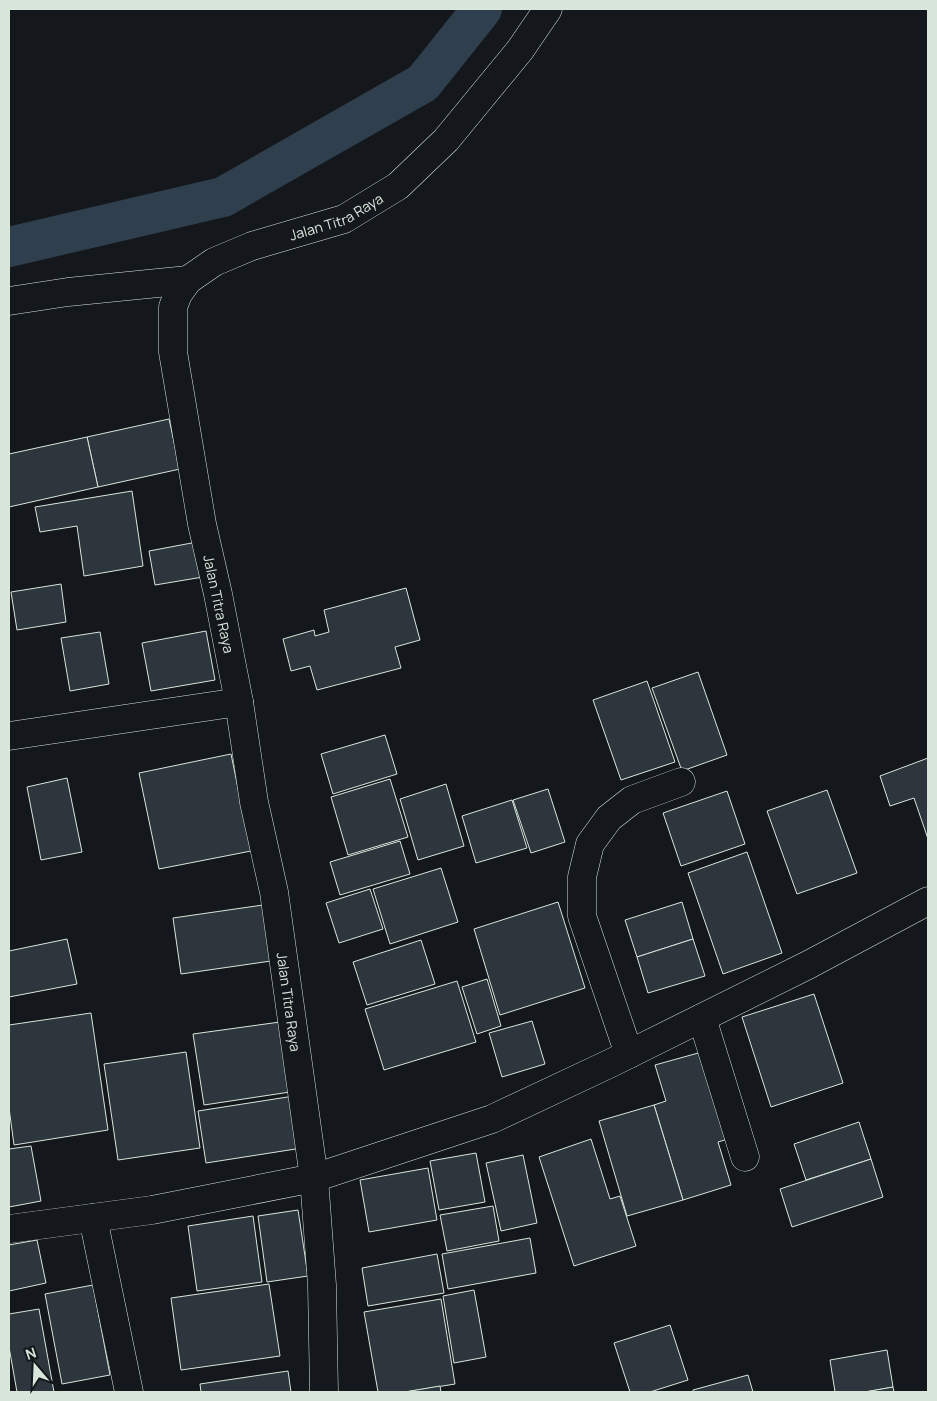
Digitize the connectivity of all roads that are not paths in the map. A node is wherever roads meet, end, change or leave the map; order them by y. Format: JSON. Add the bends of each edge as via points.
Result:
{"nodes":[{"id":1,"x":548,"y":9,"type":"edge"},
{"id":2,"x":188,"y":280,"type":"junction"},
{"id":3,"x":9,"y":301,"type":"edge"},
{"id":4,"x":239,"y":702,"type":"junction"},
{"id":5,"x":9,"y":736,"type":"edge"},
{"id":6,"x":681,"y":782,"type":"dead end"},
{"id":7,"x":928,"y":901,"type":"edge"},
{"id":8,"x":702,"y":1018,"type":"junction"},
{"id":9,"x":629,"y":1054,"type":"junction"},
{"id":10,"x":746,"y":1157,"type":"dead end"},
{"id":11,"x":314,"y":1178,"type":"junction"},
{"id":12,"x":93,"y":1218,"type":"junction"},
{"id":13,"x":9,"y":1229,"type":"edge"},
{"id":14,"x":129,"y":1392,"type":"edge"},
{"id":15,"x":324,"y":1392,"type":"edge"}],
"edges":[{"from":1,"to":2,"type":"street","name":"Jalan Titra Raya","via":[[520,50],[452,132],[398,186],[344,219],[252,246],[214,262]]},
{"from":2,"to":3,"type":"street"},
{"from":2,"to":4,"type":"street","name":"Jalan Titra Raya","via":[[173,307],[173,352],[202,524]]},
{"from":4,"to":5,"type":"street"},
{"from":4,"to":11,"type":"street","name":"Jalan Titra Raya","via":[[254,802],[274,892]]},
{"from":6,"to":9,"type":"street","via":[[632,800],[609,818],[590,844],[582,877],[582,916]]},
{"from":7,"to":8,"type":"street"},
{"from":8,"to":9,"type":"street"},
{"from":8,"to":10,"type":"street"},
{"from":9,"to":11,"type":"street","via":[[492,1119]]},
{"from":11,"to":12,"type":"street","via":[[152,1210]]},
{"from":11,"to":15,"type":"street","name":"Jalan Titra Raya","via":[[322,1285]]},
{"from":12,"to":13,"type":"street"},
{"from":12,"to":14,"type":"street"}]}
